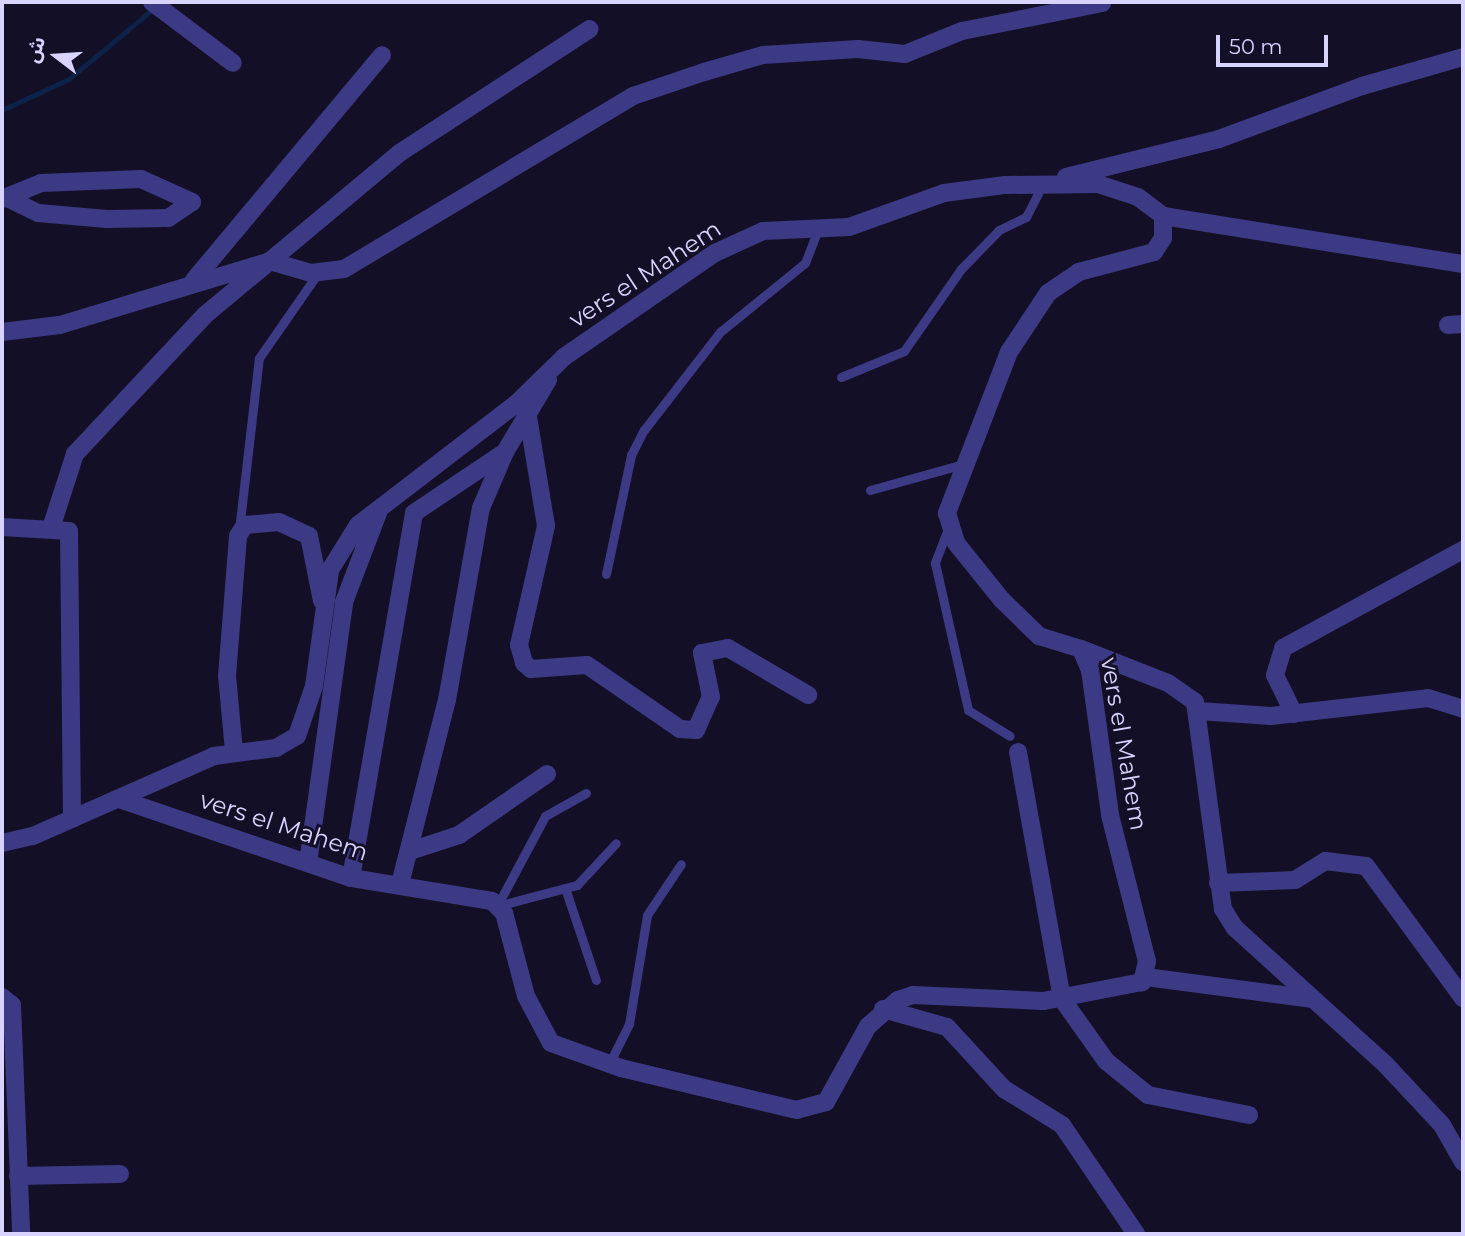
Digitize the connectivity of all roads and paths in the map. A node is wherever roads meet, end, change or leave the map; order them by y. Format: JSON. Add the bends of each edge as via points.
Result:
{"nodes":[{"id":1,"x":152,"y":2,"type":"edge"},
{"id":2,"x":1102,"y":3,"type":"edge"},
{"id":3,"x":590,"y":29,"type":"dead end"},
{"id":4,"x":382,"y":55,"type":"dead end"},
{"id":5,"x":1463,"y":57,"type":"edge"},
{"id":6,"x":233,"y":62,"type":"dead end"},
{"id":7,"x":1042,"y":183,"type":"junction"},
{"id":8,"x":5,"y":199,"type":"edge"},
{"id":9,"x":1163,"y":216,"type":"junction"},
{"id":10,"x":818,"y":229,"type":"junction"},
{"id":11,"x":270,"y":261,"type":"junction"},
{"id":12,"x":1463,"y":264,"type":"edge"},
{"id":13,"x":319,"y":272,"type":"junction"},
{"id":14,"x":194,"y":280,"type":"junction"},
{"id":15,"x":2,"y":332,"type":"edge"},
{"id":16,"x":552,"y":370,"type":"junction"},
{"id":17,"x":841,"y":377,"type":"dead end"},
{"id":18,"x":528,"y":417,"type":"junction"},
{"id":19,"x":505,"y":452,"type":"junction"},
{"id":20,"x":960,"y":465,"type":"junction"},
{"id":21,"x":870,"y":490,"type":"dead end"},
{"id":22,"x":378,"y":513,"type":"junction"},
{"id":23,"x":950,"y":524,"type":"junction"},
{"id":24,"x":52,"y":525,"type":"junction"},
{"id":25,"x":2,"y":527,"type":"edge"},
{"id":26,"x":238,"y":536,"type":"junction"},
{"id":27,"x":1463,"y":550,"type":"edge"},
{"id":28,"x":606,"y":574,"type":"dead end"},
{"id":29,"x":323,"y":604,"type":"junction"},
{"id":30,"x":1081,"y":649,"type":"junction"},
{"id":31,"x":808,"y":695,"type":"dead end"},
{"id":32,"x":1463,"y":709,"type":"edge"},
{"id":33,"x":1199,"y":711,"type":"junction"},
{"id":34,"x":1294,"y":714,"type":"junction"},
{"id":35,"x":1014,"y":744,"type":"joint"},
{"id":36,"x":233,"y":751,"type":"junction"},
{"id":37,"x":547,"y":774,"type":"dead end"},
{"id":38,"x":586,"y":793,"type":"dead end"},
{"id":39,"x":119,"y":799,"type":"junction"},
{"id":40,"x":72,"y":819,"type":"junction"},
{"id":41,"x":2,"y":843,"type":"edge"},
{"id":42,"x":616,"y":843,"type":"dead end"},
{"id":43,"x":410,"y":851,"type":"junction"},
{"id":44,"x":309,"y":863,"type":"junction"},
{"id":45,"x":681,"y":864,"type":"dead end"},
{"id":46,"x":351,"y":878,"type":"junction"},
{"id":47,"x":1218,"y":883,"type":"junction"},
{"id":48,"x":400,"y":884,"type":"junction"},
{"id":49,"x":566,"y":891,"type":"junction"},
{"id":50,"x":497,"y":906,"type":"junction"},
{"id":51,"x":1146,"y":977,"type":"junction"},
{"id":52,"x":596,"y":980,"type":"dead end"},
{"id":53,"x":1463,"y":998,"type":"edge"},
{"id":54,"x":1062,"y":999,"type":"junction"},
{"id":55,"x":1311,"y":999,"type":"junction"},
{"id":56,"x":5,"y":1006,"type":"edge"},
{"id":57,"x":883,"y":1009,"type":"junction"},
{"id":58,"x":609,"y":1064,"type":"junction"},
{"id":59,"x":1249,"y":1115,"type":"dead end"},
{"id":60,"x":16,"y":1116,"type":"junction"},
{"id":61,"x":2,"y":1144,"type":"edge"},
{"id":62,"x":1463,"y":1162,"type":"edge"},
{"id":63,"x":120,"y":1174,"type":"dead end"},
{"id":64,"x":18,"y":1176,"type":"junction"},
{"id":65,"x":21,"y":1234,"type":"edge"},
{"id":66,"x":1136,"y":1234,"type":"edge"}],
"edges":[{"from":1,"to":6,"type":"street"},
{"from":2,"to":13,"type":"street","via":[[962,31],[905,54],[858,49],[762,55],[633,96],[378,250],[344,269]]},
{"from":3,"to":11,"type":"street","via":[[401,152]]},
{"from":4,"to":14,"type":"street"},
{"from":5,"to":7,"type":"street","via":[[1362,86],[1219,139]]},
{"from":7,"to":9,"type":"street","name":"vers el Mahem","via":[[1098,184],[1138,197]]},
{"from":7,"to":10,"type":"street","name":"vers el Mahem","via":[[944,193],[872,220]]},
{"from":7,"to":17,"type":"lane","via":[[1026,217],[999,230],[961,269],[904,351]]},
{"from":8,"to":8,"type":"street","via":[[41,183],[141,179],[192,202],[168,218],[107,219],[38,213]]},
{"from":9,"to":12,"type":"street"},
{"from":9,"to":20,"type":"street","via":[[1166,227],[1154,252],[1079,272],[1048,293],[1009,352],[992,405]]},
{"from":10,"to":16,"type":"street","name":"vers el Mahem","via":[[763,232],[715,253]]},
{"from":10,"to":28,"type":"lane","via":[[806,263],[720,332],[644,430],[631,455]]},
{"from":11,"to":13,"type":"street"},
{"from":11,"to":14,"type":"street"},
{"from":11,"to":24,"type":"street","via":[[196,324],[75,454]]},
{"from":13,"to":26,"type":"lane","via":[[259,358]]},
{"from":14,"to":15,"type":"street","via":[[60,326]]},
{"from":16,"to":18,"type":"street"},
{"from":16,"to":22,"type":"street","name":"vers el Mahem"},
{"from":18,"to":19,"type":"street"},
{"from":18,"to":31,"type":"street","via":[[546,526],[519,645],[524,663],[531,669],[587,665],[680,729],[696,730],[711,697],[702,653],[728,648]]},
{"from":19,"to":43,"type":"street","via":[[481,508],[447,700]]},
{"from":19,"to":46,"type":"street","via":[[414,513]]},
{"from":20,"to":21,"type":"lane"},
{"from":20,"to":23,"type":"street","via":[[947,513]]},
{"from":22,"to":29,"type":"street","name":"vers el Mahem","via":[[358,525],[339,551]]},
{"from":22,"to":44,"type":"street","via":[[344,601]]},
{"from":23,"to":30,"type":"street","name":"vers el Mahem","via":[[956,542],[1039,636]]},
{"from":23,"to":35,"type":"lane","via":[[935,563],[968,710]]},
{"from":24,"to":25,"type":"street"},
{"from":24,"to":40,"type":"street","via":[[69,531]]},
{"from":26,"to":29,"type":"street","via":[[245,525],[261,521],[289,524],[309,536]]},
{"from":26,"to":36,"type":"street","via":[[227,676]]},
{"from":27,"to":34,"type":"street","via":[[1283,648],[1275,675]]},
{"from":29,"to":36,"type":"street","name":"vers el Mahem","via":[[314,686],[297,736],[261,751]]},
{"from":30,"to":33,"type":"street","via":[[1183,691]]},
{"from":30,"to":51,"type":"street","name":"vers el Mahem","via":[[1090,670],[1110,815]]},
{"from":32,"to":34,"type":"street","via":[[1428,698]]},
{"from":33,"to":34,"type":"street"},
{"from":33,"to":47,"type":"street"},
{"from":35,"to":54,"type":"street"},
{"from":36,"to":39,"type":"street","name":"vers el Mahem"},
{"from":37,"to":43,"type":"street","via":[[459,835]]},
{"from":38,"to":50,"type":"lane","via":[[545,816]]},
{"from":39,"to":40,"type":"street","name":"vers el Mahem"},
{"from":39,"to":44,"type":"street","name":"vers el Mahem"},
{"from":40,"to":41,"type":"street","name":"vers el Mahem"},
{"from":42,"to":49,"type":"lane"},
{"from":43,"to":48,"type":"street"},
{"from":44,"to":46,"type":"street","name":"vers el Mahem"},
{"from":45,"to":58,"type":"lane","via":[[647,915],[629,1024]]},
{"from":46,"to":48,"type":"street","name":"vers el Mahem"},
{"from":47,"to":53,"type":"street","via":[[1295,880],[1325,861],[1366,866]]},
{"from":47,"to":55,"type":"street","via":[[1235,928]]},
{"from":48,"to":50,"type":"street","name":"vers el Mahem","via":[[460,892]]},
{"from":49,"to":50,"type":"lane"},
{"from":49,"to":52,"type":"lane"},
{"from":50,"to":58,"type":"street","via":[[526,996],[551,1043]]},
{"from":51,"to":54,"type":"street","via":[[1136,986]]},
{"from":51,"to":55,"type":"street"},
{"from":54,"to":57,"type":"street","via":[[913,995]]},
{"from":54,"to":59,"type":"street","via":[[1106,1061],[1148,1095]]},
{"from":55,"to":62,"type":"street","via":[[1386,1065],[1442,1125]]},
{"from":56,"to":60,"type":"street"},
{"from":57,"to":58,"type":"street","via":[[826,1102],[811,1109]]},
{"from":57,"to":66,"type":"street","via":[[947,1027],[1004,1089],[1062,1125]]},
{"from":60,"to":61,"type":"street"},
{"from":60,"to":64,"type":"street"},
{"from":63,"to":64,"type":"street"},
{"from":64,"to":65,"type":"street"}]}
